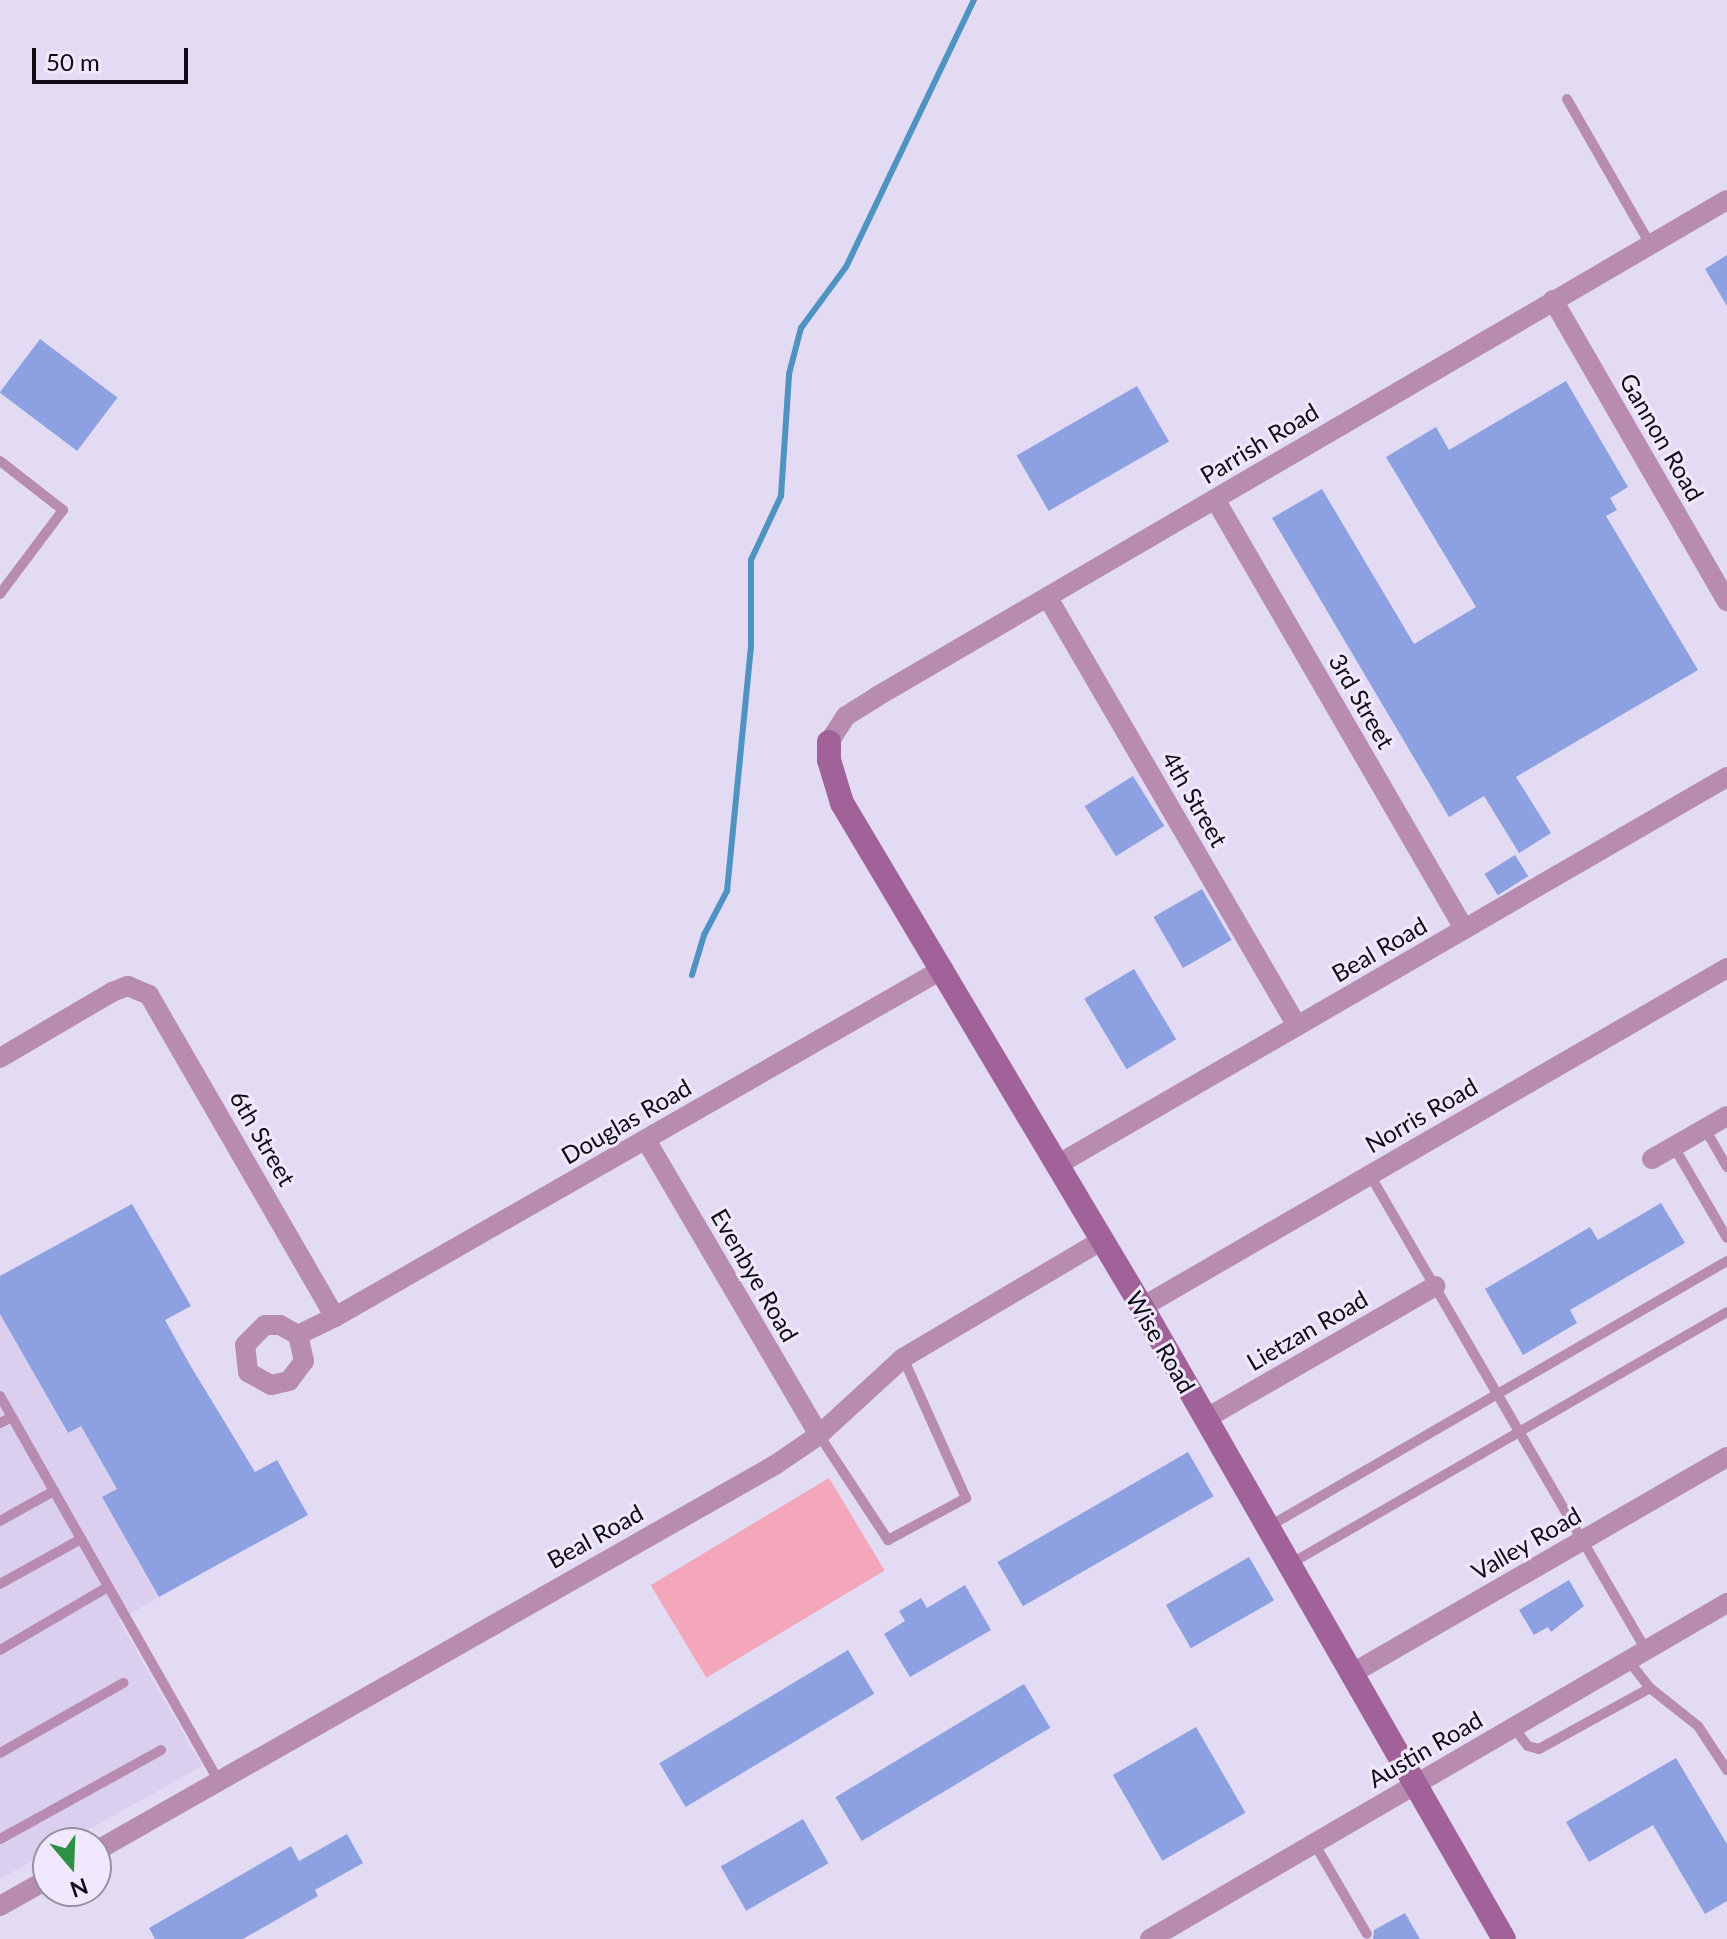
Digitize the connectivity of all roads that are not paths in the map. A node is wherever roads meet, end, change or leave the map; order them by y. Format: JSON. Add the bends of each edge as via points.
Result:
{"nodes":[{"id":1,"x":1567,"y":99,"type":"dead end"},
{"id":2,"x":1727,"y":200,"type":"edge"},
{"id":3,"x":1650,"y":244,"type":"junction"},
{"id":4,"x":1553,"y":300,"type":"junction"},
{"id":5,"x":0,"y":461,"type":"edge"},
{"id":6,"x":1215,"y":499,"type":"junction"},
{"id":7,"x":0,"y":594,"type":"edge"},
{"id":8,"x":1048,"y":598,"type":"junction"},
{"id":9,"x":1727,"y":601,"type":"edge"},
{"id":10,"x":829,"y":742,"type":"joint"},
{"id":11,"x":1727,"y":777,"type":"edge"},
{"id":12,"x":1464,"y":929,"type":"junction"},
{"id":13,"x":1727,"y":968,"type":"edge"},
{"id":14,"x":943,"y":969,"type":"junction"},
{"id":15,"x":1297,"y":1026,"type":"junction"},
{"id":16,"x":0,"y":1058,"type":"edge"},
{"id":17,"x":1727,"y":1116,"type":"edge"},
{"id":18,"x":1705,"y":1129,"type":"junction"},
{"id":19,"x":646,"y":1140,"type":"junction"},
{"id":20,"x":1674,"y":1147,"type":"junction"},
{"id":21,"x":1652,"y":1159,"type":"dead end"},
{"id":22,"x":1057,"y":1165,"type":"junction"},
{"id":23,"x":1727,"y":1167,"type":"edge"},
{"id":24,"x":1370,"y":1175,"type":"junction"},
{"id":25,"x":1727,"y":1238,"type":"edge"},
{"id":26,"x":1101,"y":1241,"type":"junction"},
{"id":27,"x":1727,"y":1261,"type":"edge"},
{"id":28,"x":1435,"y":1286,"type":"junction"},
{"id":29,"x":1142,"y":1307,"type":"junction"},
{"id":30,"x":1727,"y":1312,"type":"edge"},
{"id":31,"x":335,"y":1317,"type":"junction"},
{"id":32,"x":298,"y":1335,"type":"dead end"},
{"id":33,"x":903,"y":1358,"type":"junction"},
{"id":34,"x":1498,"y":1394,"type":"junction"},
{"id":35,"x":0,"y":1396,"type":"edge"},
{"id":36,"x":12,"y":1417,"type":"junction"},
{"id":37,"x":1205,"y":1419,"type":"junction"},
{"id":38,"x":0,"y":1423,"type":"edge"},
{"id":39,"x":1519,"y":1432,"type":"junction"},
{"id":40,"x":819,"y":1435,"type":"junction"},
{"id":41,"x":1727,"y":1457,"type":"edge"},
{"id":42,"x":54,"y":1491,"type":"junction"},
{"id":43,"x":0,"y":1521,"type":"edge"},
{"id":44,"x":1268,"y":1527,"type":"junction"},
{"id":45,"x":81,"y":1539,"type":"junction"},
{"id":46,"x":1582,"y":1540,"type":"junction"},
{"id":47,"x":1290,"y":1564,"type":"junction"},
{"id":48,"x":0,"y":1584,"type":"edge"},
{"id":49,"x":108,"y":1587,"type":"junction"},
{"id":50,"x":1727,"y":1603,"type":"edge"},
{"id":51,"x":0,"y":1650,"type":"edge"},
{"id":52,"x":1637,"y":1655,"type":"junction"},
{"id":53,"x":1351,"y":1674,"type":"junction"},
{"id":54,"x":123,"y":1683,"type":"dead end"},
{"id":55,"x":1650,"y":1688,"type":"junction"},
{"id":56,"x":1513,"y":1727,"type":"junction"},
{"id":57,"x":161,"y":1750,"type":"dead end"},
{"id":58,"x":0,"y":1753,"type":"edge"},
{"id":59,"x":1727,"y":1770,"type":"edge"},
{"id":60,"x":219,"y":1781,"type":"junction"},
{"id":61,"x":1417,"y":1784,"type":"junction"},
{"id":62,"x":0,"y":1839,"type":"edge"},
{"id":63,"x":112,"y":1842,"type":"edge"},
{"id":64,"x":1314,"y":1843,"type":"junction"},
{"id":65,"x":32,"y":1888,"type":"edge"},
{"id":66,"x":0,"y":1906,"type":"edge"},
{"id":67,"x":1367,"y":1934,"type":"dead end"},
{"id":68,"x":1150,"y":1939,"type":"edge"},
{"id":69,"x":1504,"y":1939,"type":"edge"}],
"edges":[{"from":1,"to":3,"type":"lane"},
{"from":2,"to":3,"type":"street","name":"Parrish Road"},
{"from":3,"to":4,"type":"street","name":"Parrish Road"},
{"from":4,"to":6,"type":"street","name":"Parrish Road"},
{"from":4,"to":9,"type":"street","name":"Gannon Road"},
{"from":5,"to":7,"type":"lane","via":[[63,510]]},
{"from":6,"to":8,"type":"street","name":"Parrish Road"},
{"from":6,"to":12,"type":"street","name":"3rd Street"},
{"from":8,"to":10,"type":"street","name":"Parrish Road","via":[[856,710]]},
{"from":8,"to":15,"type":"street","name":"4th Street"},
{"from":10,"to":14,"type":"street","name":"Wise Road","via":[[842,803]]},
{"from":11,"to":12,"type":"street","name":"Beal Road"},
{"from":12,"to":15,"type":"street","name":"Beal Road"},
{"from":13,"to":24,"type":"street","name":"Norris Road"},
{"from":14,"to":19,"type":"street","name":"Douglas Road"},
{"from":14,"to":22,"type":"street","name":"Wise Road"},
{"from":15,"to":22,"type":"street","name":"Beal Road"},
{"from":16,"to":31,"type":"street","name":"6th Street","via":[[112,992],[128,986],[141,989],[157,1006]]},
{"from":17,"to":18,"type":"street"},
{"from":18,"to":20,"type":"street"},
{"from":18,"to":23,"type":"lane"},
{"from":19,"to":31,"type":"street","name":"Douglas Road"},
{"from":19,"to":40,"type":"street","name":"Evenbye Road"},
{"from":20,"to":21,"type":"street"},
{"from":20,"to":25,"type":"lane"},
{"from":22,"to":26,"type":"street","name":"Wise Road"},
{"from":24,"to":28,"type":"lane"},
{"from":24,"to":29,"type":"street","name":"Norris Road"},
{"from":26,"to":29,"type":"street","name":"Wise Road"},
{"from":26,"to":33,"type":"street","name":"Beal Road"},
{"from":27,"to":34,"type":"lane"},
{"from":28,"to":34,"type":"lane"},
{"from":28,"to":37,"type":"street","name":"Lietzan Road"},
{"from":29,"to":37,"type":"street","name":"Wise Road"},
{"from":30,"to":39,"type":"lane"},
{"from":31,"to":32,"type":"street","name":"Douglas Road"},
{"from":33,"to":40,"type":"street","name":"Beal Road"},
{"from":33,"to":40,"type":"lane","via":[[966,1498],[888,1540]]},
{"from":34,"to":39,"type":"lane"},
{"from":34,"to":44,"type":"lane"},
{"from":35,"to":36,"type":"lane"},
{"from":36,"to":38,"type":"lane"},
{"from":36,"to":42,"type":"lane"},
{"from":37,"to":44,"type":"street","name":"Wise Road"},
{"from":39,"to":46,"type":"lane"},
{"from":39,"to":47,"type":"lane"},
{"from":40,"to":60,"type":"street","name":"Beal Road","via":[[775,1465]]},
{"from":41,"to":46,"type":"street","name":"Valley Road"},
{"from":42,"to":43,"type":"lane"},
{"from":42,"to":45,"type":"lane"},
{"from":44,"to":47,"type":"street","name":"Wise Road"},
{"from":45,"to":48,"type":"lane"},
{"from":45,"to":49,"type":"lane"},
{"from":46,"to":52,"type":"lane"},
{"from":46,"to":53,"type":"street","name":"Valley Road"},
{"from":47,"to":53,"type":"street","name":"Wise Road"},
{"from":49,"to":51,"type":"lane"},
{"from":49,"to":60,"type":"lane"},
{"from":50,"to":52,"type":"street","name":"Austin Road"},
{"from":52,"to":55,"type":"lane"},
{"from":52,"to":56,"type":"street","name":"Austin Road"},
{"from":53,"to":61,"type":"street","name":"Wise Road"},
{"from":54,"to":58,"type":"lane"},
{"from":55,"to":56,"type":"lane","via":[[1539,1749],[1528,1746]]},
{"from":55,"to":59,"type":"lane","via":[[1698,1726]]},
{"from":56,"to":61,"type":"street","name":"Austin Road"},
{"from":57,"to":62,"type":"lane"},
{"from":60,"to":63,"type":"street","name":"Beal Road"},
{"from":61,"to":64,"type":"street","name":"Austin Road"},
{"from":61,"to":69,"type":"street","name":"Wise Road"},
{"from":64,"to":67,"type":"lane"},
{"from":64,"to":68,"type":"street","name":"Austin Road"},
{"from":65,"to":66,"type":"street"}]}
